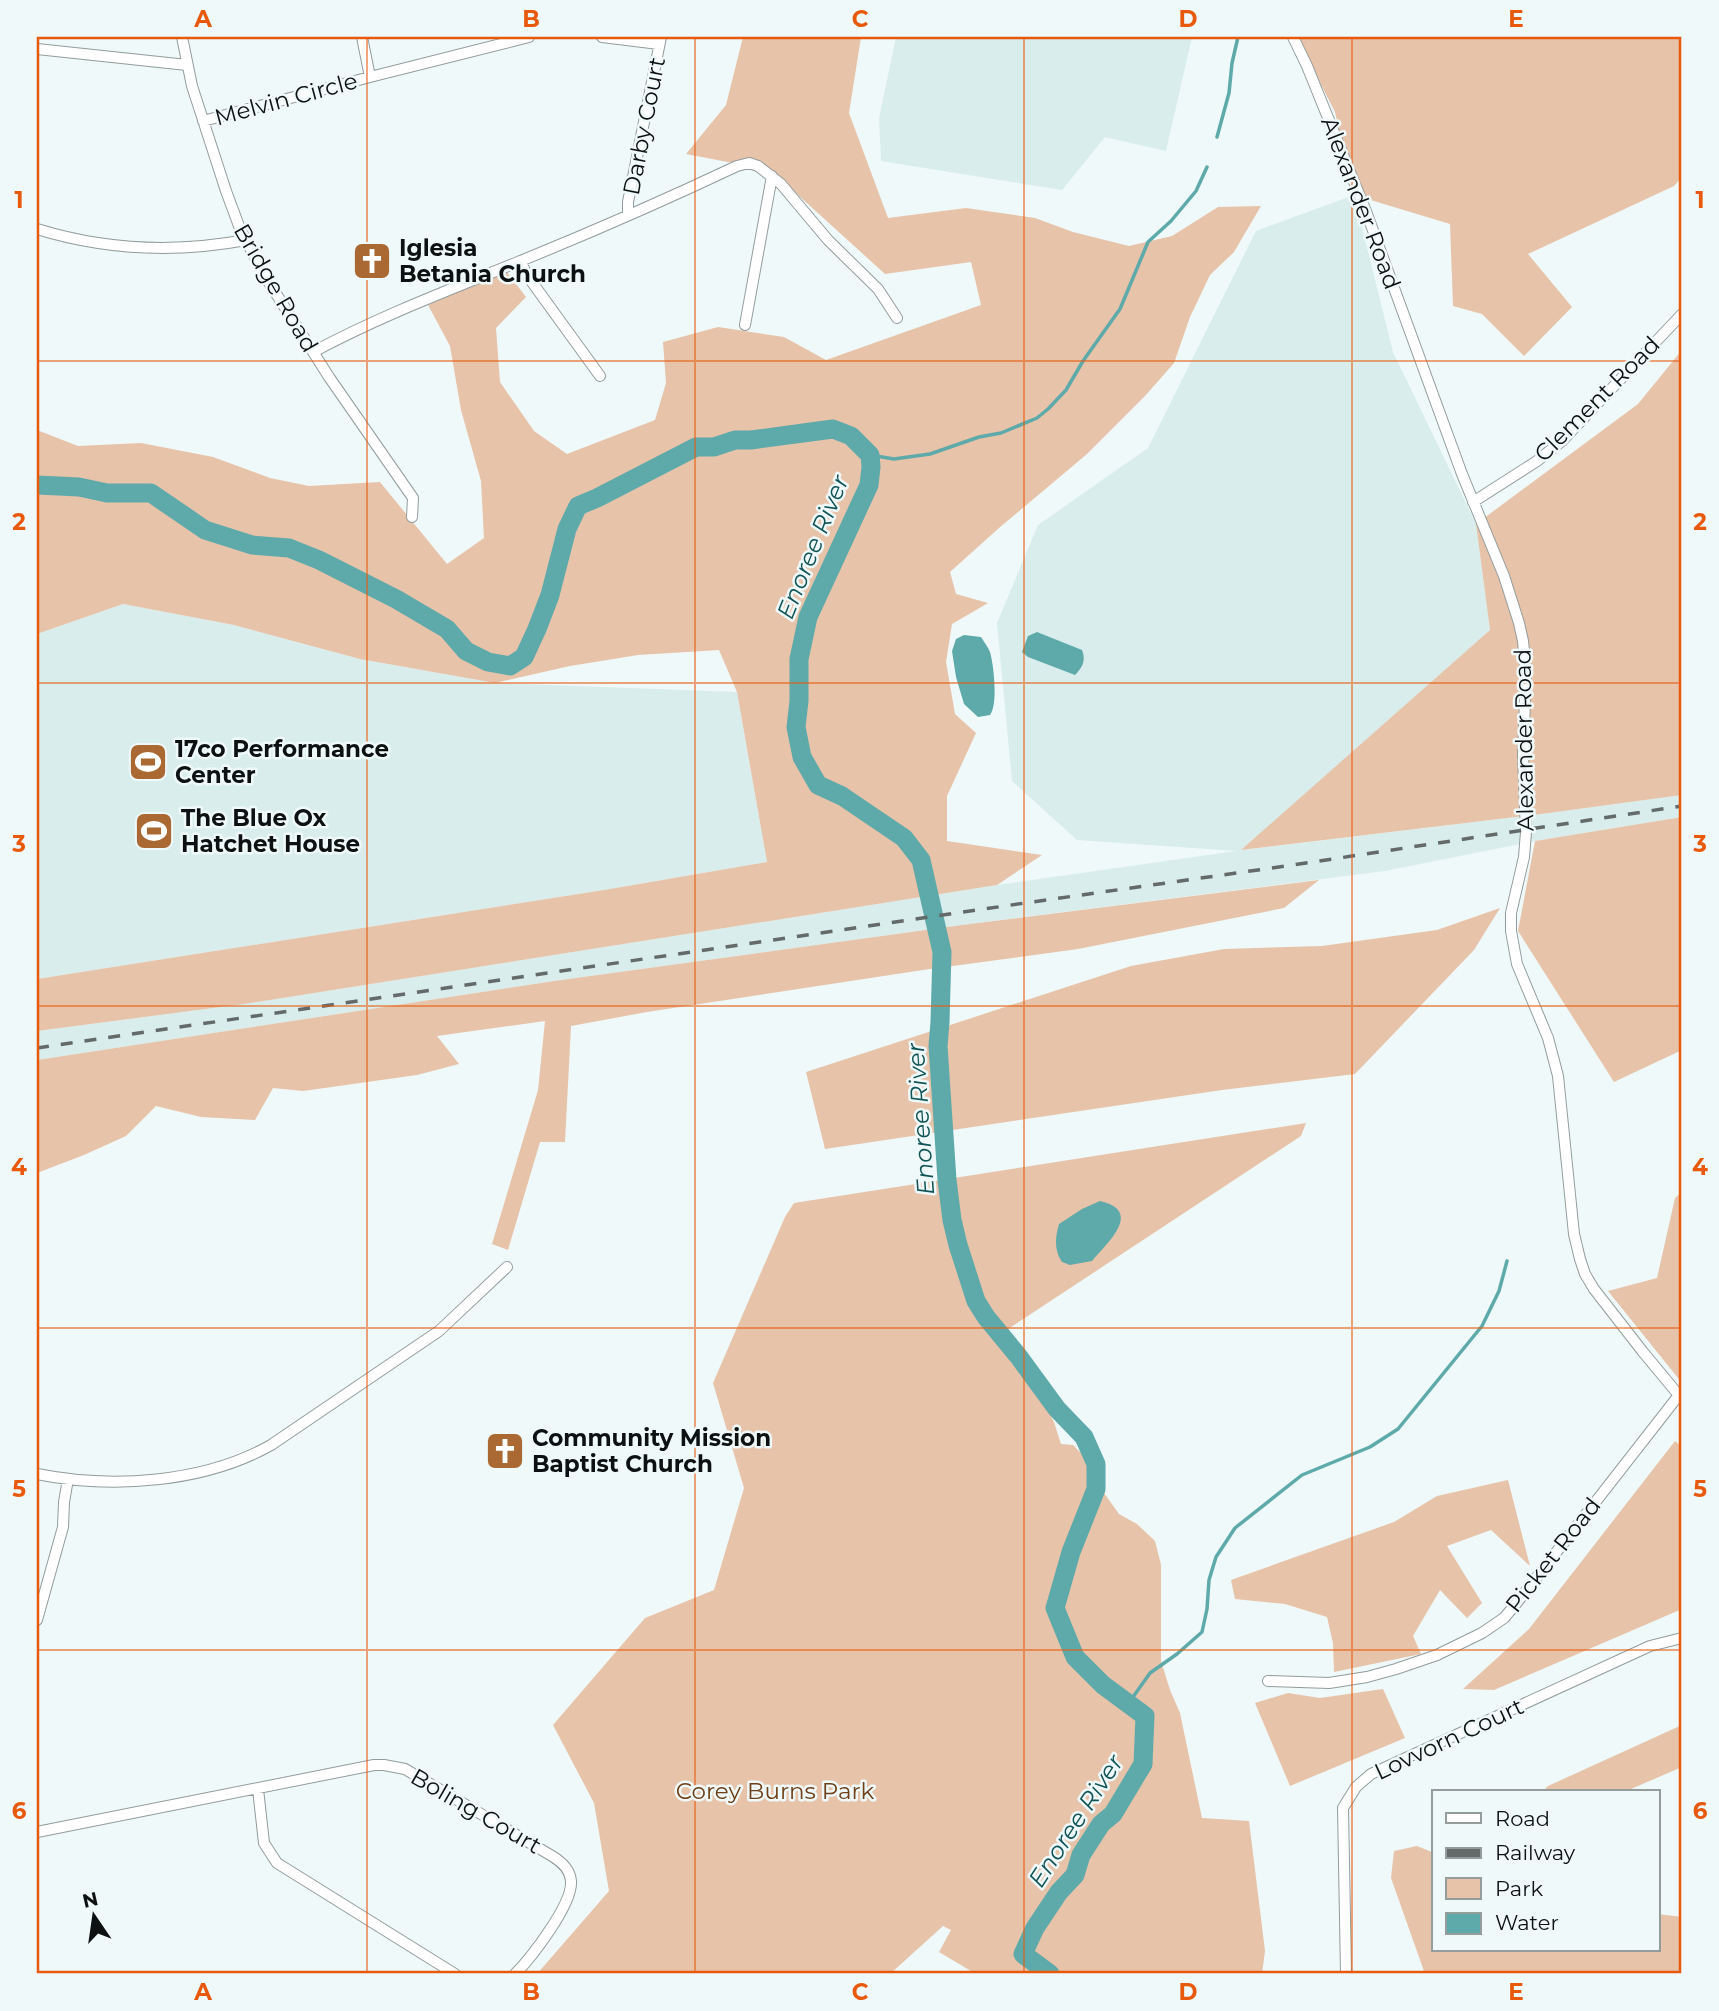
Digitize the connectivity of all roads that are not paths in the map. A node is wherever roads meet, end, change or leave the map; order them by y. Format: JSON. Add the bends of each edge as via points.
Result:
{"nodes":[{"id":1,"x":182,"y":37,"type":"edge"},
{"id":2,"x":362,"y":37,"type":"edge"},
{"id":3,"x":529,"y":37,"type":"edge"},
{"id":4,"x":602,"y":37,"type":"edge"},
{"id":5,"x":1293,"y":37,"type":"edge"},
{"id":6,"x":660,"y":41,"type":"edge"},
{"id":7,"x":37,"y":49,"type":"edge"},
{"id":8,"x":187,"y":65,"type":"junction"},
{"id":9,"x":370,"y":77,"type":"junction"},
{"id":10,"x":203,"y":121,"type":"junction"},
{"id":11,"x":772,"y":176,"type":"junction"},
{"id":12,"x":628,"y":215,"type":"junction"},
{"id":13,"x":37,"y":229,"type":"edge"},
{"id":14,"x":246,"y":240,"type":"junction"},
{"id":15,"x":520,"y":261,"type":"junction"},
{"id":16,"x":1682,"y":314,"type":"edge"},
{"id":17,"x":897,"y":318,"type":"dead end"},
{"id":18,"x":745,"y":325,"type":"dead end"},
{"id":19,"x":313,"y":352,"type":"junction"},
{"id":20,"x":600,"y":376,"type":"dead end"},
{"id":21,"x":1473,"y":502,"type":"junction"},
{"id":22,"x":412,"y":517,"type":"dead end"},
{"id":23,"x":507,"y":1267,"type":"dead end"},
{"id":24,"x":1680,"y":1397,"type":"edge"},
{"id":25,"x":37,"y":1474,"type":"edge"},
{"id":26,"x":68,"y":1479,"type":"junction"},
{"id":27,"x":37,"y":1620,"type":"edge"},
{"id":28,"x":1682,"y":1638,"type":"edge"},
{"id":29,"x":1268,"y":1681,"type":"dead end"},
{"id":30,"x":258,"y":1789,"type":"junction"},
{"id":31,"x":37,"y":1832,"type":"edge"},
{"id":32,"x":455,"y":1974,"type":"edge"},
{"id":33,"x":515,"y":1974,"type":"edge"},
{"id":34,"x":1346,"y":1974,"type":"edge"}],
"edges":[{"from":1,"to":8,"type":"street","name":"Bridge Road"},
{"from":2,"to":9,"type":"street","name":"Melvin Circle"},
{"from":3,"to":9,"type":"street"},
{"from":4,"to":6,"type":"street"},
{"from":5,"to":21,"type":"street","name":"Alexander Road","via":[[1367,214]]},
{"from":6,"to":12,"type":"street","name":"Darby Court"},
{"from":7,"to":8,"type":"street"},
{"from":8,"to":10,"type":"street","name":"Bridge Road"},
{"from":9,"to":10,"type":"street","name":"Melvin Circle"},
{"from":10,"to":14,"type":"street","name":"Bridge Road"},
{"from":11,"to":12,"type":"street","via":[[758,166],[744,164]]},
{"from":11,"to":17,"type":"street","via":[[878,289]]},
{"from":11,"to":18,"type":"street"},
{"from":12,"to":15,"type":"street"},
{"from":13,"to":14,"type":"street","via":[[89,242],[148,247]]},
{"from":14,"to":19,"type":"street","name":"Bridge Road"},
{"from":15,"to":19,"type":"street"},
{"from":15,"to":20,"type":"street"},
{"from":16,"to":21,"type":"street","name":"Clement Road","via":[[1563,440]]},
{"from":19,"to":22,"type":"street","name":"Bridge Road","via":[[413,498]]},
{"from":21,"to":24,"type":"street","name":"Alexander Road","via":[[1504,576],[1525,657],[1526,843],[1510,931],[1517,964],[1548,1038],[1558,1076],[1576,1247],[1594,1289]]},
{"from":23,"to":26,"type":"street","via":[[439,1331],[259,1452],[203,1472],[162,1479]]},
{"from":24,"to":29,"type":"street","name":"Picket Road","via":[[1515,1605],[1492,1627],[1437,1655],[1367,1677],[1329,1683]]},
{"from":25,"to":26,"type":"street"},
{"from":26,"to":27,"type":"street","via":[[63,1527]]},
{"from":28,"to":34,"type":"street","name":"Lovvorn Court","via":[[1624,1657],[1371,1774],[1356,1787],[1343,1808]]},
{"from":30,"to":31,"type":"street","name":"Boling Court"},
{"from":30,"to":32,"type":"street","via":[[264,1843],[273,1859]]},
{"from":30,"to":33,"type":"street","name":"Boling Court","via":[[374,1765],[395,1766],[552,1856],[570,1878],[567,1900]]}]}
